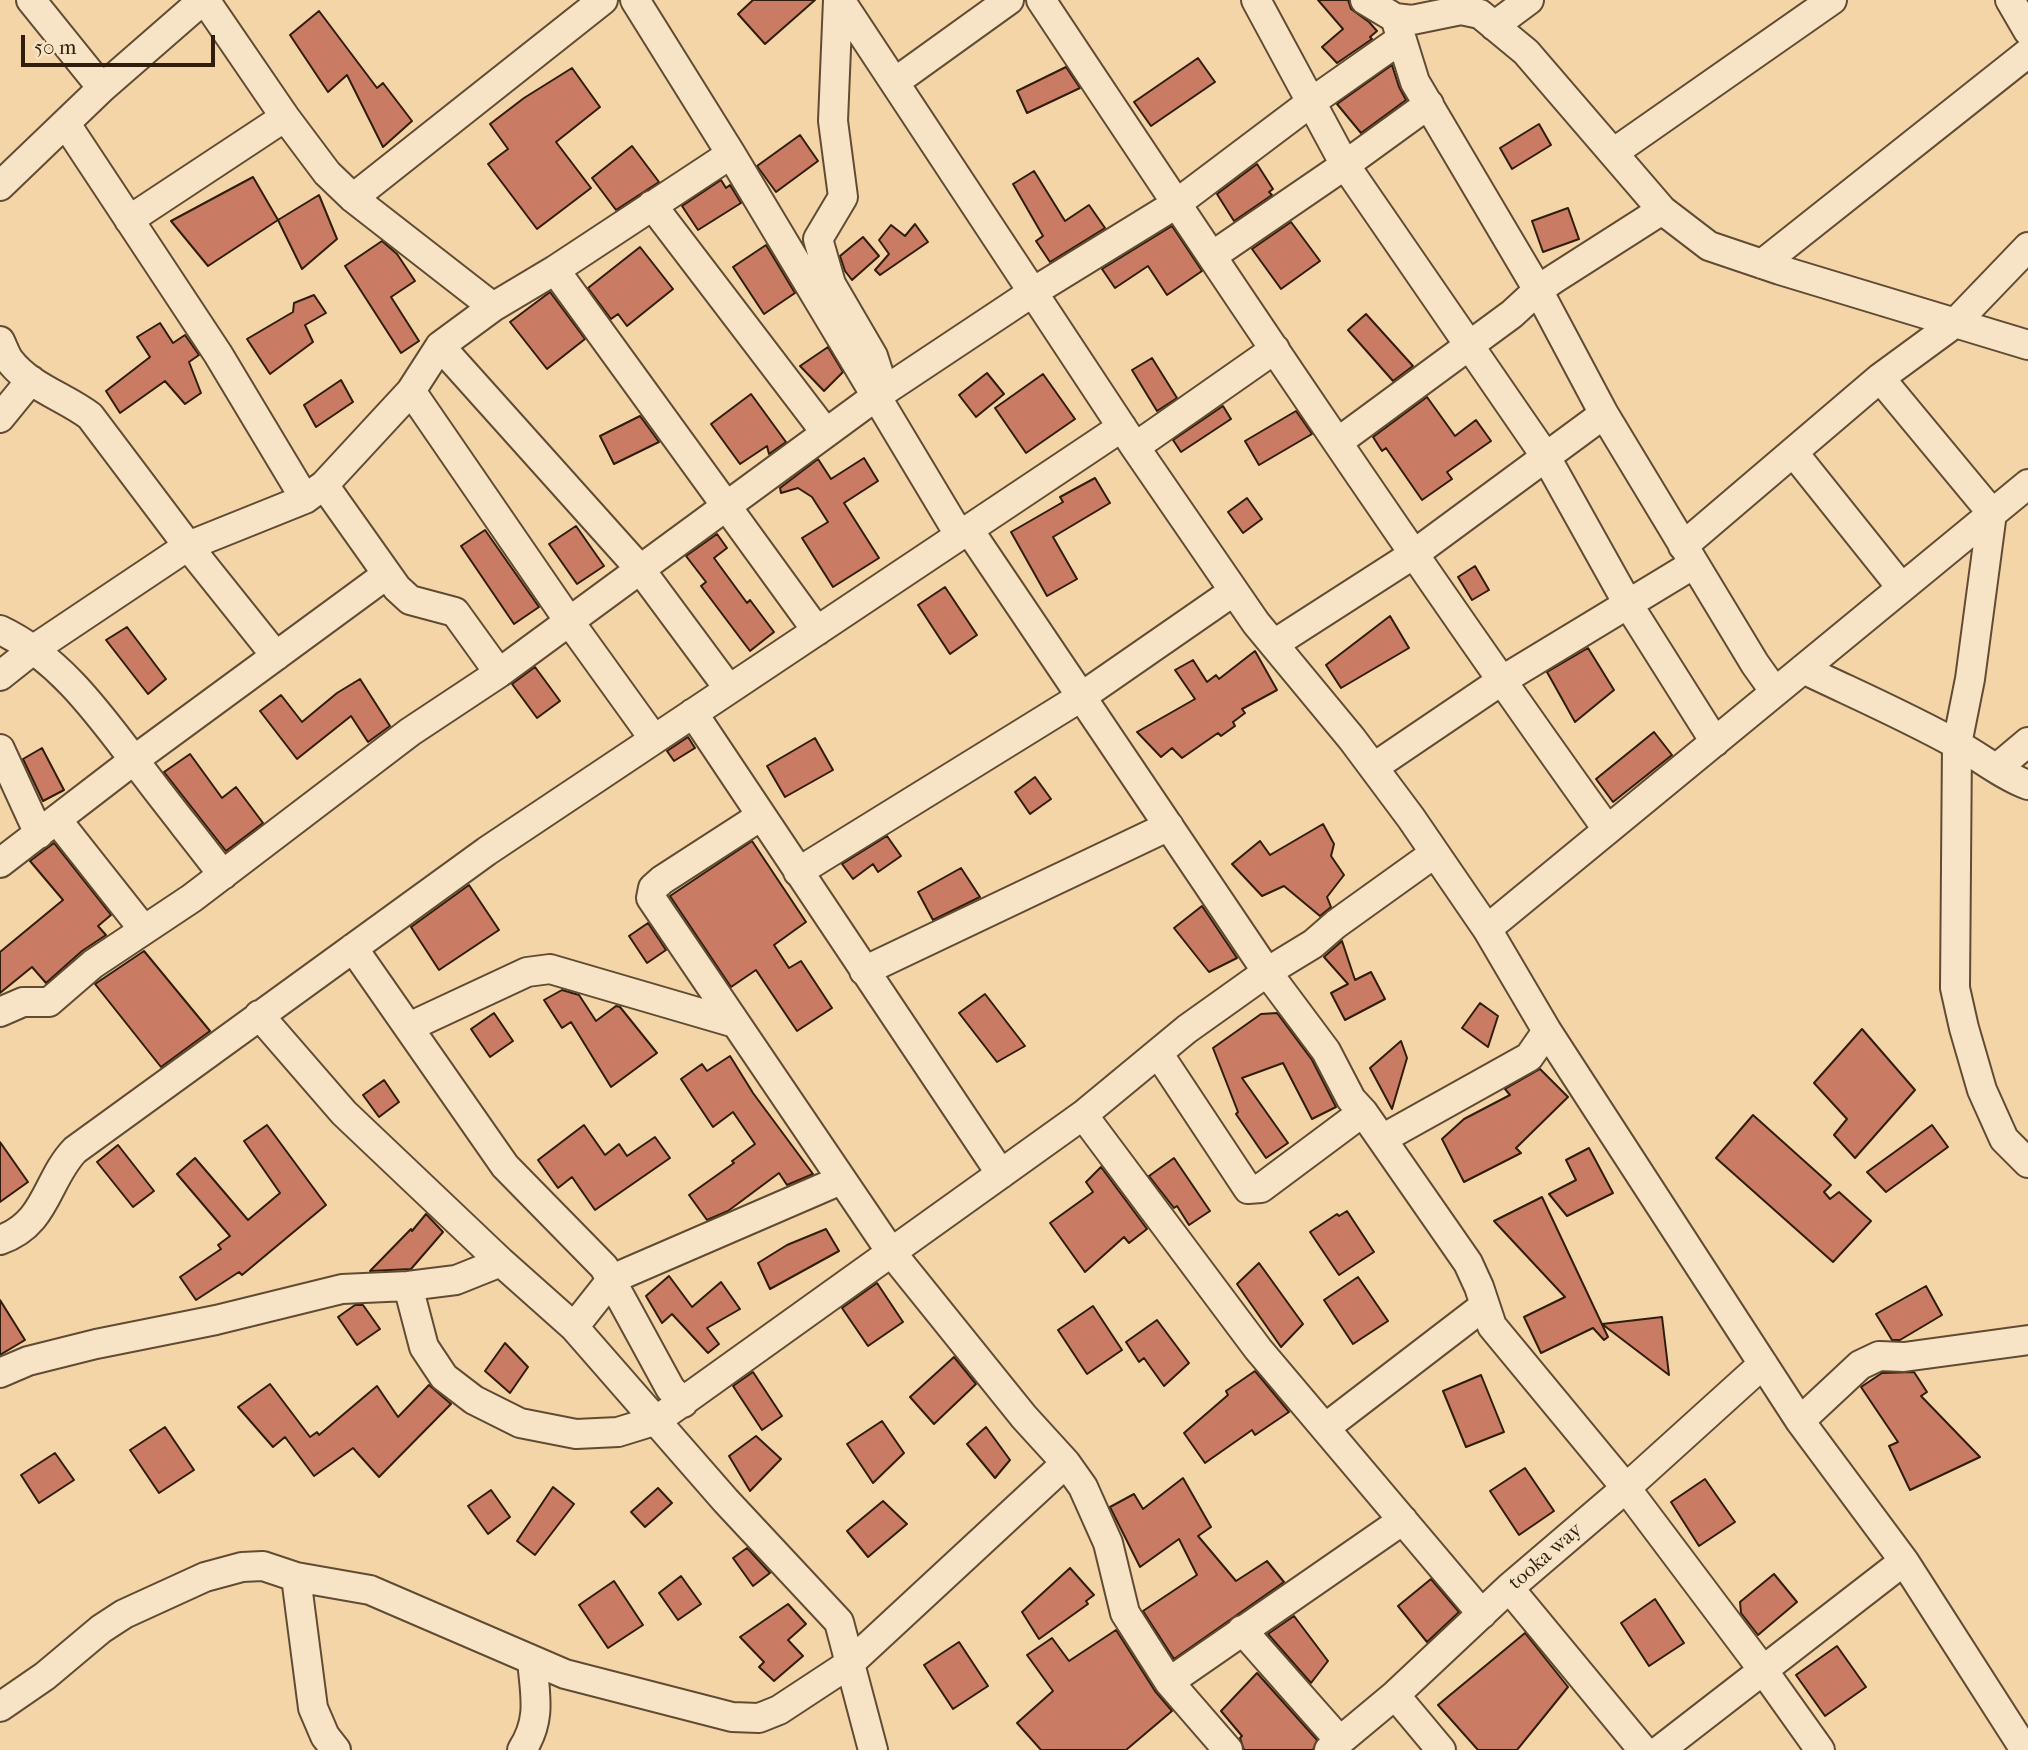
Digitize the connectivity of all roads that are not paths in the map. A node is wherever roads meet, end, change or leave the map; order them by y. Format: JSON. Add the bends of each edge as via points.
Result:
{"nodes":[{"id":1,"x":31,"y":0,"type":"edge"},
{"id":2,"x":204,"y":0,"type":"edge"},
{"id":3,"x":603,"y":0,"type":"edge"},
{"id":4,"x":839,"y":0,"type":"edge"},
{"id":5,"x":1009,"y":0,"type":"edge"},
{"id":6,"x":1041,"y":0,"type":"edge"},
{"id":7,"x":1256,"y":0,"type":"edge"},
{"id":8,"x":1365,"y":0,"type":"edge"},
{"id":9,"x":1529,"y":0,"type":"edge"},
{"id":10,"x":1832,"y":0,"type":"edge"},
{"id":11,"x":2010,"y":0,"type":"edge"},
{"id":12,"x":644,"y":3,"type":"edge"},
{"id":13,"x":1494,"y":26,"type":"junction"},
{"id":14,"x":1398,"y":29,"type":"junction"},
{"id":15,"x":2028,"y":31,"type":"edge"},
{"id":16,"x":2028,"y":53,"type":"edge"},
{"id":17,"x":895,"y":82,"type":"junction"},
{"id":18,"x":102,"y":88,"type":"junction"},
{"id":19,"x":1310,"y":103,"type":"junction"},
{"id":20,"x":1429,"y":104,"type":"junction"},
{"id":21,"x":285,"y":117,"type":"junction"},
{"id":22,"x":66,"y":124,"type":"junction"},
{"id":23,"x":1613,"y":153,"type":"junction"},
{"id":24,"x":731,"y":154,"type":"junction"},
{"id":25,"x":1345,"y":165,"type":"junction"},
{"id":26,"x":0,"y":186,"type":"edge"},
{"id":27,"x":353,"y":198,"type":"junction"},
{"id":28,"x":1176,"y":204,"type":"junction"},
{"id":29,"x":652,"y":205,"type":"junction"},
{"id":30,"x":1662,"y":210,"type":"junction"},
{"id":31,"x":129,"y":219,"type":"junction"},
{"id":32,"x":2028,"y":247,"type":"edge"},
{"id":33,"x":1212,"y":256,"type":"junction"},
{"id":34,"x":1762,"y":264,"type":"junction"},
{"id":35,"x":555,"y":270,"type":"junction"},
{"id":36,"x":1538,"y":290,"type":"junction"},
{"id":37,"x":1033,"y":292,"type":"junction"},
{"id":38,"x":493,"y":307,"type":"junction"},
{"id":39,"x":1955,"y":323,"type":"junction"},
{"id":40,"x":0,"y":341,"type":"edge"},
{"id":41,"x":1469,"y":345,"type":"junction"},
{"id":42,"x":2028,"y":345,"type":"edge"},
{"id":43,"x":440,"y":346,"type":"junction"},
{"id":44,"x":1275,"y":349,"type":"junction"},
{"id":45,"x":1880,"y":378,"type":"junction"},
{"id":46,"x":31,"y":380,"type":"junction"},
{"id":47,"x":411,"y":391,"type":"junction"},
{"id":48,"x":879,"y":394,"type":"junction"},
{"id":49,"x":1604,"y":414,"type":"junction"},
{"id":50,"x":0,"y":418,"type":"edge"},
{"id":51,"x":826,"y":433,"type":"junction"},
{"id":52,"x":1129,"y":437,"type":"junction"},
{"id":53,"x":1338,"y":442,"type":"junction"},
{"id":54,"x":1793,"y":452,"type":"junction"},
{"id":55,"x":1546,"y":457,"type":"junction"},
{"id":56,"x":2028,"y":484,"type":"edge"},
{"id":57,"x":315,"y":492,"type":"junction"},
{"id":58,"x":725,"y":506,"type":"junction"},
{"id":59,"x":1992,"y":513,"type":"junction"},
{"id":60,"x":964,"y":533,"type":"junction"},
{"id":61,"x":188,"y":546,"type":"junction"},
{"id":62,"x":1414,"y":554,"type":"junction"},
{"id":63,"x":1688,"y":555,"type":"junction"},
{"id":64,"x":640,"y":569,"type":"junction"},
{"id":65,"x":386,"y":575,"type":"junction"},
{"id":66,"x":1902,"y":587,"type":"junction"},
{"id":67,"x":1234,"y":591,"type":"junction"},
{"id":68,"x":1628,"y":604,"type":"junction"},
{"id":69,"x":569,"y":621,"type":"junction"},
{"id":70,"x":0,"y":630,"type":"edge"},
{"id":71,"x":817,"y":631,"type":"junction"},
{"id":72,"x":1274,"y":644,"type":"junction"},
{"id":73,"x":34,"y":649,"type":"junction"},
{"id":74,"x":276,"y":656,"type":"junction"},
{"id":75,"x":1803,"y":669,"type":"junction"},
{"id":76,"x":499,"y":673,"type":"junction"},
{"id":77,"x":0,"y":676,"type":"edge"},
{"id":78,"x":1501,"y":681,"type":"junction"},
{"id":79,"x":729,"y":689,"type":"junction"},
{"id":80,"x":1775,"y":692,"type":"junction"},
{"id":81,"x":1082,"y":697,"type":"junction"},
{"id":82,"x":693,"y":713,"type":"junction"},
{"id":83,"x":654,"y":739,"type":"junction"},
{"id":84,"x":2028,"y":741,"type":"edge"},
{"id":85,"x":1715,"y":742,"type":"junction"},
{"id":86,"x":1957,"y":744,"type":"junction"},
{"id":87,"x":0,"y":749,"type":"edge"},
{"id":88,"x":134,"y":760,"type":"junction"},
{"id":89,"x":1374,"y":767,"type":"junction"},
{"id":90,"x":1997,"y":768,"type":"junction"},
{"id":91,"x":2028,"y":785,"type":"edge"},
{"id":92,"x":761,"y":816,"type":"junction"},
{"id":93,"x":1168,"y":826,"type":"junction"},
{"id":94,"x":48,"y":827,"type":"junction"},
{"id":95,"x":1607,"y":829,"type":"junction"},
{"id":96,"x":1435,"y":853,"type":"junction"},
{"id":97,"x":0,"y":863,"type":"edge"},
{"id":98,"x":798,"y":872,"type":"junction"},
{"id":99,"x":223,"y":875,"type":"junction"},
{"id":100,"x":1487,"y":929,"type":"junction"},
{"id":101,"x":144,"y":930,"type":"junction"},
{"id":102,"x":353,"y":947,"type":"junction"},
{"id":103,"x":864,"y":971,"type":"junction"},
{"id":104,"x":1267,"y":972,"type":"junction"},
{"id":105,"x":0,"y":1012,"type":"edge"},
{"id":106,"x":259,"y":1015,"type":"junction"},
{"id":107,"x":736,"y":1023,"type":"junction"},
{"id":108,"x":409,"y":1027,"type":"junction"},
{"id":109,"x":1546,"y":1031,"type":"junction"},
{"id":110,"x":1158,"y":1053,"type":"junction"},
{"id":111,"x":1363,"y":1112,"type":"junction"},
{"id":112,"x":1083,"y":1115,"type":"junction"},
{"id":113,"x":1382,"y":1139,"type":"junction"},
{"id":114,"x":2028,"y":1163,"type":"edge"},
{"id":115,"x":1000,"y":1174,"type":"junction"},
{"id":116,"x":841,"y":1180,"type":"junction"},
{"id":117,"x":0,"y":1240,"type":"edge"},
{"id":118,"x":891,"y":1252,"type":"junction"},
{"id":119,"x":501,"y":1262,"type":"junction"},
{"id":120,"x":612,"y":1279,"type":"junction"},
{"id":121,"x":408,"y":1286,"type":"junction"},
{"id":122,"x":1484,"y":1306,"type":"junction"},
{"id":123,"x":574,"y":1327,"type":"junction"},
{"id":124,"x":2028,"y":1340,"type":"edge"},
{"id":125,"x":1762,"y":1364,"type":"junction"},
{"id":126,"x":0,"y":1373,"type":"edge"},
{"id":127,"x":683,"y":1403,"type":"junction"},
{"id":128,"x":657,"y":1420,"type":"junction"},
{"id":129,"x":1800,"y":1421,"type":"junction"},
{"id":130,"x":1325,"y":1427,"type":"junction"},
{"id":131,"x":1066,"y":1463,"type":"junction"},
{"id":132,"x":1626,"y":1488,"type":"junction"},
{"id":133,"x":1402,"y":1520,"type":"junction"},
{"id":134,"x":1905,"y":1561,"type":"junction"},
{"id":135,"x":296,"y":1577,"type":"junction"},
{"id":136,"x":1509,"y":1588,"type":"junction"},
{"id":137,"x":1482,"y":1614,"type":"junction"},
{"id":138,"x":1242,"y":1630,"type":"junction"},
{"id":139,"x":533,"y":1660,"type":"junction"},
{"id":140,"x":849,"y":1664,"type":"junction"},
{"id":141,"x":1763,"y":1670,"type":"junction"},
{"id":142,"x":1169,"y":1682,"type":"junction"},
{"id":143,"x":1395,"y":1695,"type":"junction"},
{"id":144,"x":0,"y":1707,"type":"edge"},
{"id":145,"x":1335,"y":1745,"type":"edge"},
{"id":146,"x":335,"y":1750,"type":"edge"},
{"id":147,"x":522,"y":1750,"type":"edge"},
{"id":148,"x":873,"y":1750,"type":"edge"},
{"id":149,"x":1228,"y":1750,"type":"edge"},
{"id":150,"x":1441,"y":1750,"type":"edge"},
{"id":151,"x":1643,"y":1750,"type":"edge"},
{"id":152,"x":1660,"y":1750,"type":"edge"},
{"id":153,"x":1820,"y":1750,"type":"edge"},
{"id":154,"x":2025,"y":1750,"type":"edge"}],
"edges":[{"from":1,"to":18,"type":"street"},
{"from":2,"to":18,"type":"street"},
{"from":2,"to":21,"type":"street"},
{"from":3,"to":27,"type":"street"},
{"from":4,"to":17,"type":"street"},
{"from":4,"to":48,"type":"street","via":[[833,121],[843,198],[817,239],[831,284],[873,356]]},
{"from":5,"to":17,"type":"street"},
{"from":6,"to":28,"type":"street"},
{"from":7,"to":19,"type":"street"},
{"from":8,"to":14,"type":"street"},
{"from":9,"to":13,"type":"street"},
{"from":10,"to":23,"type":"street"},
{"from":11,"to":15,"type":"street"},
{"from":12,"to":24,"type":"street"},
{"from":13,"to":14,"type":"street","via":[[1480,14],[1461,10],[1412,20]]},
{"from":13,"to":23,"type":"street","via":[[1526,52]]},
{"from":14,"to":19,"type":"street"},
{"from":14,"to":20,"type":"street","via":[[1411,73]]},
{"from":16,"to":34,"type":"street"},
{"from":17,"to":37,"type":"street"},
{"from":18,"to":22,"type":"street"},
{"from":19,"to":25,"type":"street"},
{"from":19,"to":28,"type":"street"},
{"from":20,"to":25,"type":"street"},
{"from":20,"to":36,"type":"street"},
{"from":21,"to":27,"type":"street","via":[[327,173]]},
{"from":21,"to":31,"type":"street"},
{"from":22,"to":26,"type":"street"},
{"from":22,"to":31,"type":"street"},
{"from":23,"to":30,"type":"street"},
{"from":24,"to":29,"type":"street"},
{"from":24,"to":48,"type":"street"},
{"from":25,"to":33,"type":"street"},
{"from":25,"to":41,"type":"street"},
{"from":27,"to":38,"type":"street"},
{"from":28,"to":33,"type":"street"},
{"from":28,"to":37,"type":"street"},
{"from":29,"to":35,"type":"street"},
{"from":29,"to":51,"type":"street"},
{"from":30,"to":34,"type":"street","via":[[1709,246]]},
{"from":30,"to":36,"type":"street"},
{"from":31,"to":57,"type":"street"},
{"from":32,"to":39,"type":"street"},
{"from":33,"to":44,"type":"street"},
{"from":34,"to":39,"type":"street"},
{"from":35,"to":38,"type":"street"},
{"from":35,"to":58,"type":"street"},
{"from":36,"to":41,"type":"street"},
{"from":36,"to":49,"type":"street"},
{"from":37,"to":48,"type":"street"},
{"from":37,"to":52,"type":"street"},
{"from":38,"to":43,"type":"street"},
{"from":39,"to":42,"type":"street"},
{"from":39,"to":45,"type":"street"},
{"from":40,"to":46,"type":"street","via":[[10,361]]},
{"from":41,"to":53,"type":"street"},
{"from":41,"to":55,"type":"street"},
{"from":43,"to":47,"type":"street"},
{"from":43,"to":64,"type":"street"},
{"from":44,"to":52,"type":"street"},
{"from":44,"to":53,"type":"street"},
{"from":45,"to":54,"type":"street"},
{"from":45,"to":59,"type":"street"},
{"from":46,"to":50,"type":"street"},
{"from":46,"to":61,"type":"street","via":[[90,416]]},
{"from":47,"to":57,"type":"street"},
{"from":47,"to":69,"type":"street"},
{"from":48,"to":51,"type":"street"},
{"from":48,"to":60,"type":"street"},
{"from":49,"to":55,"type":"street"},
{"from":49,"to":63,"type":"street"},
{"from":51,"to":58,"type":"street"},
{"from":52,"to":60,"type":"street"},
{"from":52,"to":67,"type":"street"},
{"from":53,"to":62,"type":"street"},
{"from":54,"to":63,"type":"street"},
{"from":54,"to":66,"type":"street"},
{"from":55,"to":62,"type":"street"},
{"from":55,"to":68,"type":"street"},
{"from":56,"to":59,"type":"street"},
{"from":57,"to":61,"type":"street"},
{"from":57,"to":65,"type":"street"},
{"from":58,"to":64,"type":"street"},
{"from":58,"to":71,"type":"street"},
{"from":59,"to":66,"type":"street"},
{"from":59,"to":86,"type":"street"},
{"from":60,"to":71,"type":"street"},
{"from":60,"to":81,"type":"street"},
{"from":61,"to":73,"type":"street"},
{"from":61,"to":74,"type":"street"},
{"from":62,"to":72,"type":"street"},
{"from":62,"to":78,"type":"street"},
{"from":63,"to":68,"type":"street"},
{"from":63,"to":80,"type":"street"},
{"from":64,"to":69,"type":"street"},
{"from":64,"to":79,"type":"street"},
{"from":65,"to":74,"type":"street"},
{"from":65,"to":76,"type":"street","via":[[410,600],[455,612]]},
{"from":66,"to":75,"type":"street"},
{"from":67,"to":72,"type":"street"},
{"from":67,"to":81,"type":"street"},
{"from":68,"to":78,"type":"street"},
{"from":68,"to":85,"type":"street"},
{"from":69,"to":76,"type":"street"},
{"from":69,"to":83,"type":"street"},
{"from":70,"to":73,"type":"street"},
{"from":71,"to":79,"type":"street"},
{"from":72,"to":89,"type":"street"},
{"from":73,"to":77,"type":"street"},
{"from":73,"to":88,"type":"street","via":[[91,704]]},
{"from":74,"to":88,"type":"street"},
{"from":75,"to":80,"type":"street"},
{"from":75,"to":86,"type":"street"},
{"from":76,"to":99,"type":"street","via":[[410,732]]},
{"from":78,"to":89,"type":"street"},
{"from":78,"to":95,"type":"street"},
{"from":79,"to":82,"type":"street"},
{"from":80,"to":85,"type":"street"},
{"from":81,"to":93,"type":"street"},
{"from":81,"to":98,"type":"street"},
{"from":82,"to":83,"type":"street"},
{"from":82,"to":92,"type":"street"},
{"from":83,"to":102,"type":"street"},
{"from":84,"to":90,"type":"street"},
{"from":85,"to":95,"type":"street"},
{"from":86,"to":90,"type":"street"},
{"from":86,"to":114,"type":"street","via":[[1955,988],[1982,1090],[2004,1139]]},
{"from":87,"to":94,"type":"street"},
{"from":88,"to":94,"type":"street"},
{"from":88,"to":99,"type":"street"},
{"from":89,"to":96,"type":"street"},
{"from":90,"to":91,"type":"street"},
{"from":92,"to":98,"type":"street"},
{"from":92,"to":107,"type":"street","via":[[662,880],[653,888],[651,898]]},
{"from":93,"to":103,"type":"street"},
{"from":93,"to":104,"type":"street"},
{"from":94,"to":97,"type":"street"},
{"from":94,"to":101,"type":"street"},
{"from":95,"to":100,"type":"street"},
{"from":96,"to":100,"type":"street"},
{"from":96,"to":104,"type":"street","via":[[1313,944]]},
{"from":98,"to":103,"type":"street"},
{"from":99,"to":101,"type":"street"},
{"from":100,"to":109,"type":"street"},
{"from":101,"to":105,"type":"street","via":[[93,964],[49,1002],[23,1002]]},
{"from":102,"to":106,"type":"street"},
{"from":102,"to":108,"type":"street"},
{"from":103,"to":115,"type":"street"},
{"from":104,"to":110,"type":"street"},
{"from":104,"to":111,"type":"street","via":[[1326,1051],[1351,1099]]},
{"from":106,"to":117,"type":"street","via":[[75,1150],[63,1163],[38,1211],[11,1237]]},
{"from":106,"to":119,"type":"street","via":[[344,1113]]},
{"from":107,"to":108,"type":"street","via":[[550,969],[527,972]]},
{"from":107,"to":116,"type":"street"},
{"from":108,"to":120,"type":"street","via":[[505,1166]]},
{"from":109,"to":113,"type":"street","via":[[1529,1057]]},
{"from":109,"to":125,"type":"street"},
{"from":110,"to":111,"type":"street","via":[[1248,1189],[1261,1188]]},
{"from":110,"to":112,"type":"street"},
{"from":111,"to":113,"type":"street"},
{"from":112,"to":115,"type":"street"},
{"from":112,"to":130,"type":"street","via":[[1258,1349]]},
{"from":113,"to":122,"type":"street","via":[[1468,1263]]},
{"from":115,"to":118,"type":"street"},
{"from":116,"to":118,"type":"street"},
{"from":116,"to":120,"type":"street"},
{"from":118,"to":127,"type":"street"},
{"from":118,"to":131,"type":"street"},
{"from":119,"to":121,"type":"street","via":[[456,1280]]},
{"from":119,"to":123,"type":"street"},
{"from":120,"to":123,"type":"street"},
{"from":120,"to":127,"type":"street","via":[[670,1388]]},
{"from":121,"to":126,"type":"street","via":[[342,1289],[96,1344]]},
{"from":121,"to":128,"type":"street","via":[[424,1346],[444,1377],[474,1400],[520,1423],[576,1434],[618,1432]]},
{"from":122,"to":130,"type":"street"},
{"from":122,"to":132,"type":"street","via":[[1492,1326]]},
{"from":123,"to":128,"type":"street"},
{"from":124,"to":129,"type":"street","via":[[1904,1357],[1879,1356],[1860,1365]]},
{"from":125,"to":129,"type":"street"},
{"from":125,"to":132,"type":"street","name":"tooka way"},
{"from":127,"to":128,"type":"street"},
{"from":128,"to":140,"type":"street","via":[[839,1622]]},
{"from":129,"to":134,"type":"street"},
{"from":130,"to":133,"type":"street"},
{"from":131,"to":140,"type":"street"},
{"from":131,"to":142,"type":"street","via":[[1108,1543],[1125,1613]]},
{"from":132,"to":136,"type":"street","name":"tooka way"},
{"from":132,"to":141,"type":"street"},
{"from":133,"to":137,"type":"street"},
{"from":133,"to":138,"type":"street"},
{"from":134,"to":141,"type":"street"},
{"from":134,"to":154,"type":"street"},
{"from":135,"to":139,"type":"street","via":[[370,1590]]},
{"from":135,"to":144,"type":"street","via":[[263,1566],[242,1567],[160,1596],[101,1629]]},
{"from":135,"to":146,"type":"street","via":[[313,1708]]},
{"from":136,"to":137,"type":"street","name":"tooka way"},
{"from":136,"to":151,"type":"street"},
{"from":137,"to":143,"type":"street","name":"tooka way"},
{"from":138,"to":142,"type":"street"},
{"from":138,"to":145,"type":"street"},
{"from":139,"to":140,"type":"street","via":[[565,1674],[732,1717],[759,1718]]},
{"from":139,"to":147,"type":"street","via":[[536,1716]]},
{"from":140,"to":148,"type":"street"},
{"from":141,"to":152,"type":"street"},
{"from":141,"to":153,"type":"street"},
{"from":142,"to":149,"type":"street"},
{"from":143,"to":145,"type":"street","name":"tooka way"},
{"from":143,"to":150,"type":"street"}]}
